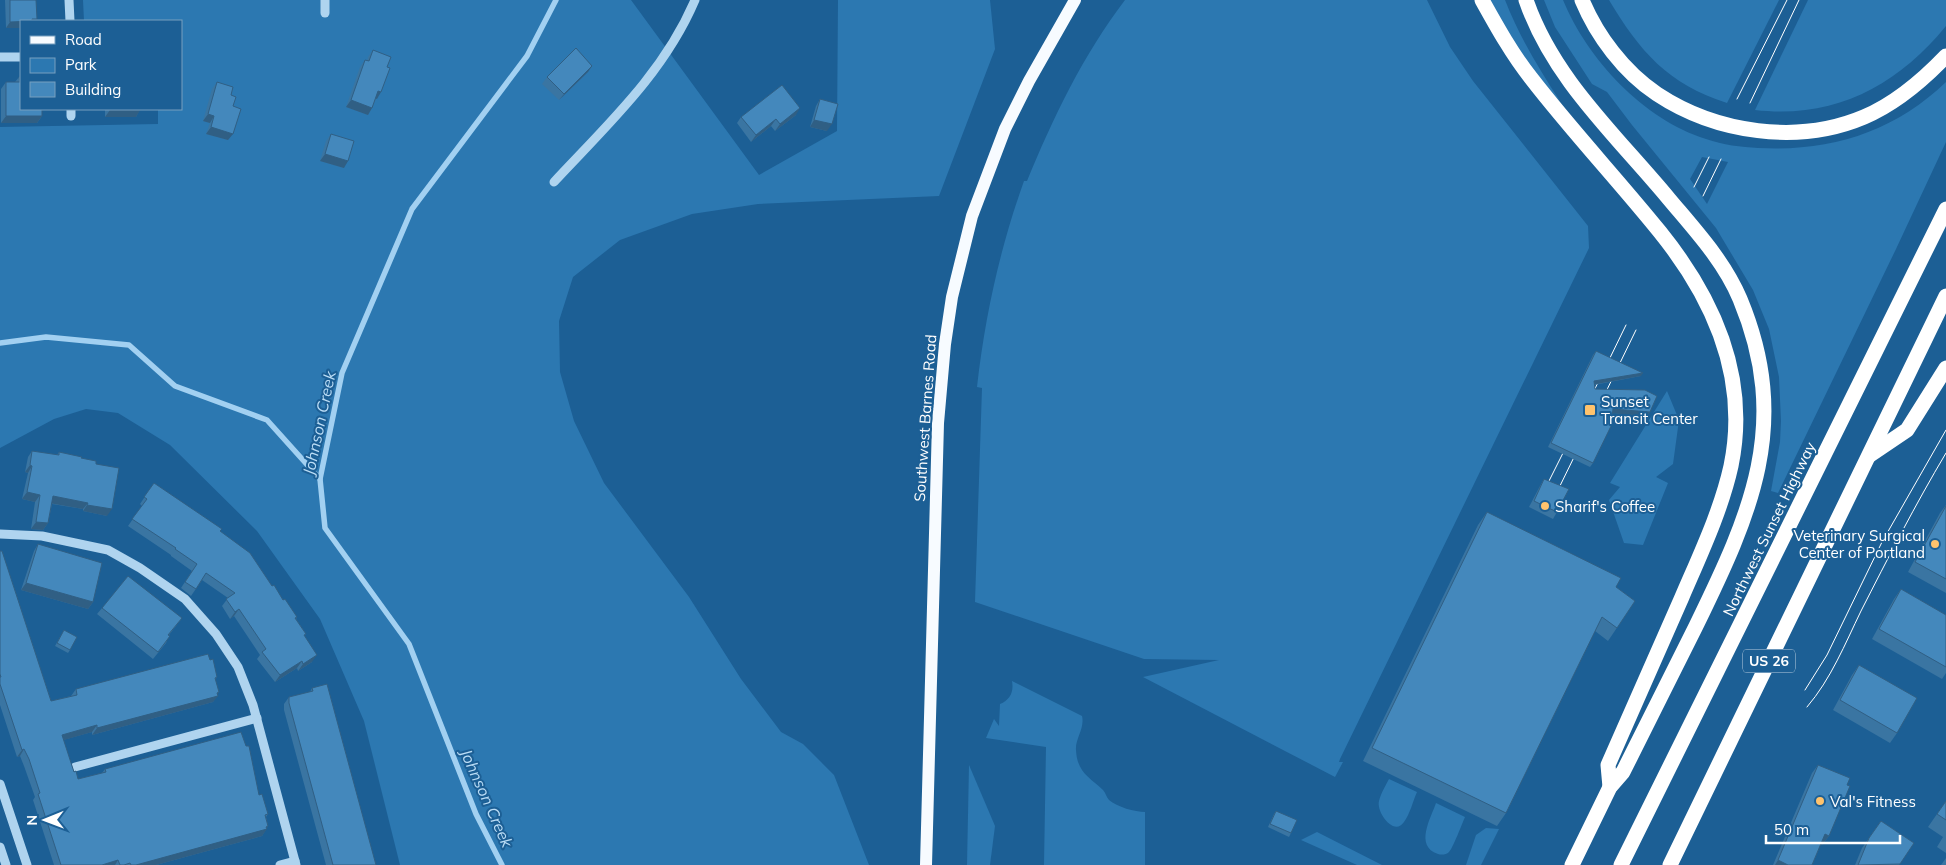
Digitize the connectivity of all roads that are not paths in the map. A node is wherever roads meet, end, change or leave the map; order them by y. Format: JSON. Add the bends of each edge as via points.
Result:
{"nodes":[{"id":1,"x":69,"y":0,"type":"edge"},
{"id":2,"x":325,"y":0,"type":"edge"},
{"id":3,"x":695,"y":0,"type":"edge"},
{"id":4,"x":1074,"y":0,"type":"edge"},
{"id":5,"x":1482,"y":0,"type":"edge"},
{"id":6,"x":1526,"y":0,"type":"edge"},
{"id":7,"x":1582,"y":0,"type":"edge"},
{"id":8,"x":325,"y":13,"type":"dead end"},
{"id":9,"x":70,"y":20,"type":"edge"},
{"id":10,"x":1946,"y":56,"type":"edge"},
{"id":11,"x":20,"y":57,"type":"edge"},
{"id":12,"x":0,"y":58,"type":"edge"},
{"id":13,"x":554,"y":182,"type":"dead end"},
{"id":14,"x":1946,"y":209,"type":"edge"},
{"id":15,"x":1946,"y":296,"type":"edge"},
{"id":16,"x":1946,"y":368,"type":"edge"},
{"id":17,"x":1868,"y":456,"type":"junction"},
{"id":18,"x":0,"y":534,"type":"edge"},
{"id":19,"x":257,"y":718,"type":"junction"},
{"id":20,"x":75,"y":767,"type":"edge"},
{"id":21,"x":0,"y":784,"type":"edge"},
{"id":22,"x":1610,"y":787,"type":"junction"},
{"id":23,"x":0,"y":847,"type":"edge"},
{"id":24,"x":295,"y":863,"type":"edge"},
{"id":25,"x":6,"y":865,"type":"edge"},
{"id":26,"x":27,"y":865,"type":"edge"},
{"id":27,"x":280,"y":865,"type":"edge"},
{"id":28,"x":926,"y":865,"type":"edge"},
{"id":29,"x":1572,"y":865,"type":"edge"},
{"id":30,"x":1621,"y":865,"type":"edge"},
{"id":31,"x":1670,"y":865,"type":"edge"}],
"edges":[{"from":1,"to":9,"type":"street"},
{"from":2,"to":8,"type":"street"},
{"from":3,"to":13,"type":"street","via":[[676,40],[654,73]]},
{"from":4,"to":28,"type":"main road","name":"Southwest Barnes Road","via":[[1006,129],[972,216],[952,297],[938,423]]},
{"from":5,"to":22,"type":"highway","via":[[1530,77],[1662,234],[1702,291],[1727,352],[1735,395],[1736,433],[1719,504],[1710,532],[1608,765]]},
{"from":6,"to":22,"type":"highway","via":[[1544,41],[1580,96],[1710,249],[1739,298],[1756,345],[1765,407],[1762,454],[1755,484],[1726,566],[1623,772]]},
{"from":7,"to":10,"type":"highway","via":[[1611,50],[1656,93],[1711,120],[1755,131],[1792,132],[1826,128],[1864,117],[1897,98]]},
{"from":11,"to":12,"type":"street"},
{"from":14,"to":30,"type":"highway","name":"Northwest Sunset Highway","number":"US 26"},
{"from":15,"to":17,"type":"highway","number":"US 26"},
{"from":16,"to":17,"type":"highway","via":[[1907,430]]},
{"from":17,"to":31,"type":"highway","number":"US 26"},
{"from":18,"to":19,"type":"street","via":[[42,536],[108,550],[177,594],[216,634],[238,667]]},
{"from":19,"to":20,"type":"street"},
{"from":19,"to":24,"type":"street"},
{"from":21,"to":26,"type":"street"},
{"from":22,"to":29,"type":"highway"},
{"from":23,"to":25,"type":"street"},
{"from":24,"to":27,"type":"street"}]}
